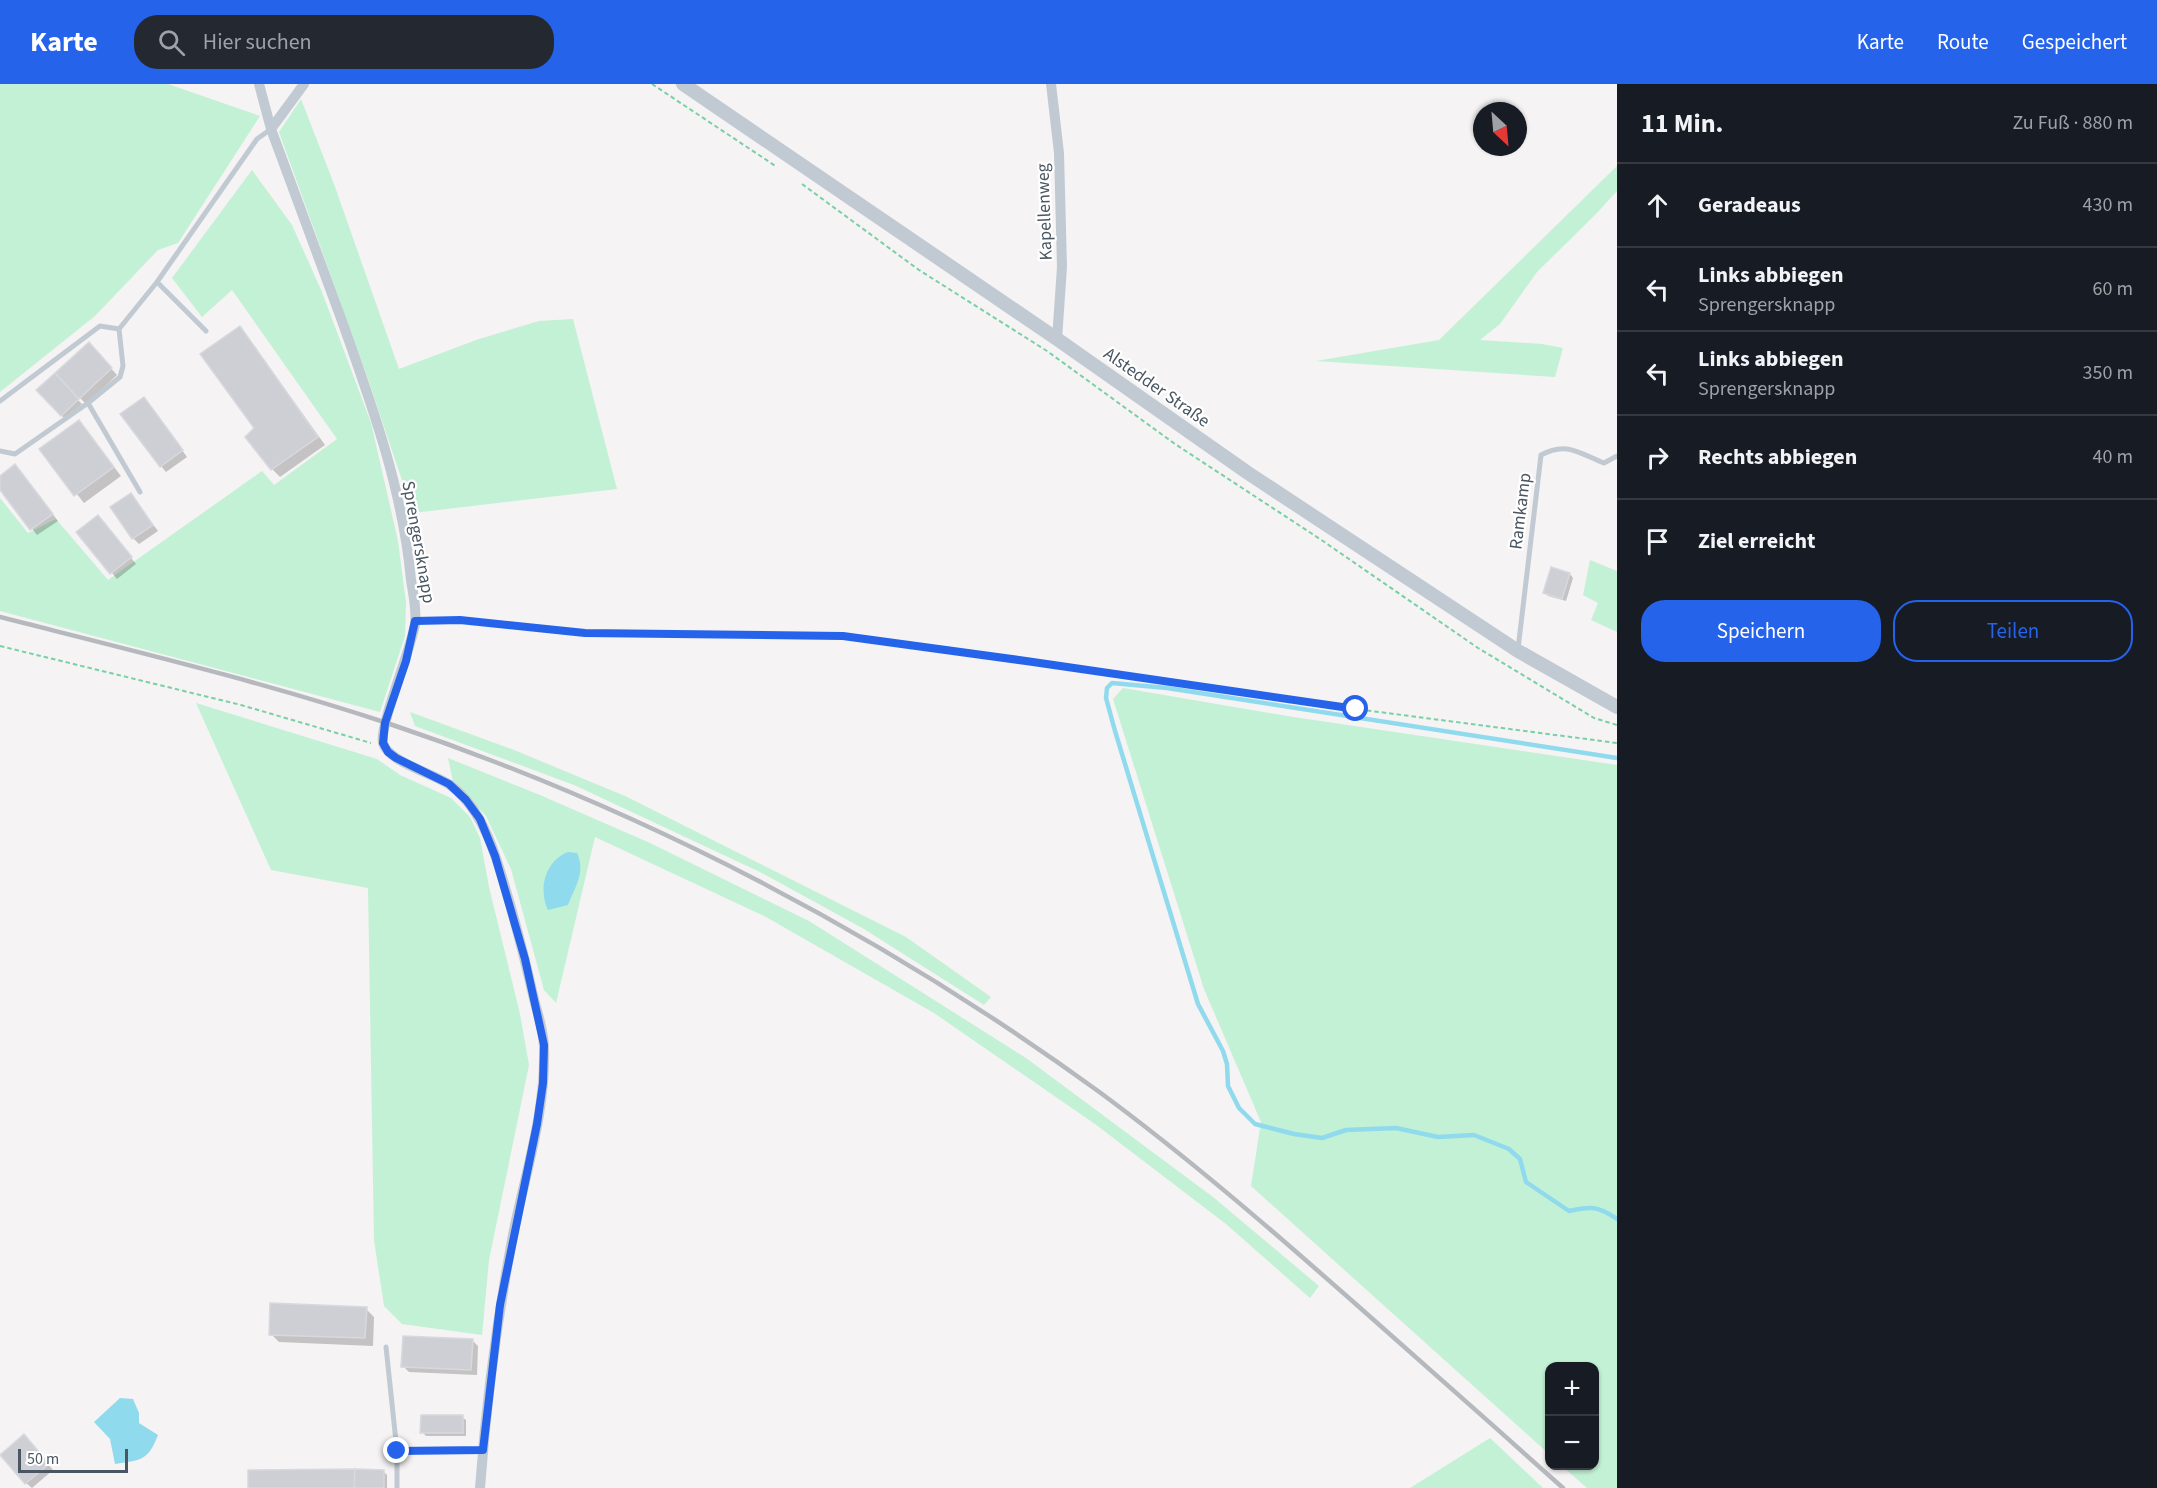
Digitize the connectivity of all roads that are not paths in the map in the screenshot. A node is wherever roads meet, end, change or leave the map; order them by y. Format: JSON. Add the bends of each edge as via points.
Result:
{"nodes":[{"id":1,"x":259,"y":84,"type":"edge"},
{"id":2,"x":304,"y":84,"type":"edge"},
{"id":3,"x":684,"y":84,"type":"edge"},
{"id":4,"x":1051,"y":84,"type":"edge"},
{"id":5,"x":271,"y":129,"type":"junction"},
{"id":6,"x":157,"y":282,"type":"junction"},
{"id":7,"x":119,"y":329,"type":"junction"},
{"id":8,"x":206,"y":331,"type":"dead end"},
{"id":9,"x":1057,"y":339,"type":"junction"},
{"id":10,"x":0,"y":401,"type":"edge"},
{"id":11,"x":88,"y":403,"type":"junction"},
{"id":12,"x":0,"y":451,"type":"edge"},
{"id":13,"x":1617,"y":456,"type":"edge"},
{"id":14,"x":140,"y":492,"type":"dead end"},
{"id":15,"x":1518,"y":651,"type":"junction"},
{"id":16,"x":1617,"y":707,"type":"edge"},
{"id":17,"x":386,"y":1347,"type":"dead end"},
{"id":18,"x":483,"y":1450,"type":"junction"},
{"id":19,"x":397,"y":1451,"type":"junction"},
{"id":20,"x":396,"y":1488,"type":"edge"},
{"id":21,"x":480,"y":1488,"type":"edge"}],
"edges":[{"from":1,"to":5,"type":"street","name":"Sprengersknapp"},
{"from":2,"to":5,"type":"street"},
{"from":3,"to":9,"type":"street","name":"Alstedder Straße"},
{"from":4,"to":9,"type":"street","name":"Kapellenweg","via":[[1059,153],[1062,267]]},
{"from":5,"to":6,"type":"lane","via":[[257,140]]},
{"from":5,"to":18,"type":"street","name":"Sprengersknapp","via":[[376,415],[402,518],[415,621],[385,723],[383,743],[396,758],[449,784],[480,819],[522,948],[544,1045],[537,1124],[500,1305]]},
{"from":6,"to":7,"type":"lane"},
{"from":6,"to":8,"type":"lane"},
{"from":7,"to":10,"type":"lane","via":[[100,326]]},
{"from":7,"to":11,"type":"lane","via":[[123,366],[120,376]]},
{"from":9,"to":15,"type":"street","name":"Alstedder Straße","via":[[1248,473]]},
{"from":11,"to":12,"type":"lane","via":[[15,454]]},
{"from":11,"to":14,"type":"lane"},
{"from":13,"to":15,"type":"lane","name":"Ramkamp","via":[[1604,463],[1567,448],[1554,448],[1541,455]]},
{"from":15,"to":16,"type":"street","name":"Alstedder Straße"},
{"from":17,"to":19,"type":"lane"},
{"from":18,"to":19,"type":"lane"},
{"from":18,"to":21,"type":"street"},
{"from":19,"to":20,"type":"lane"}]}
